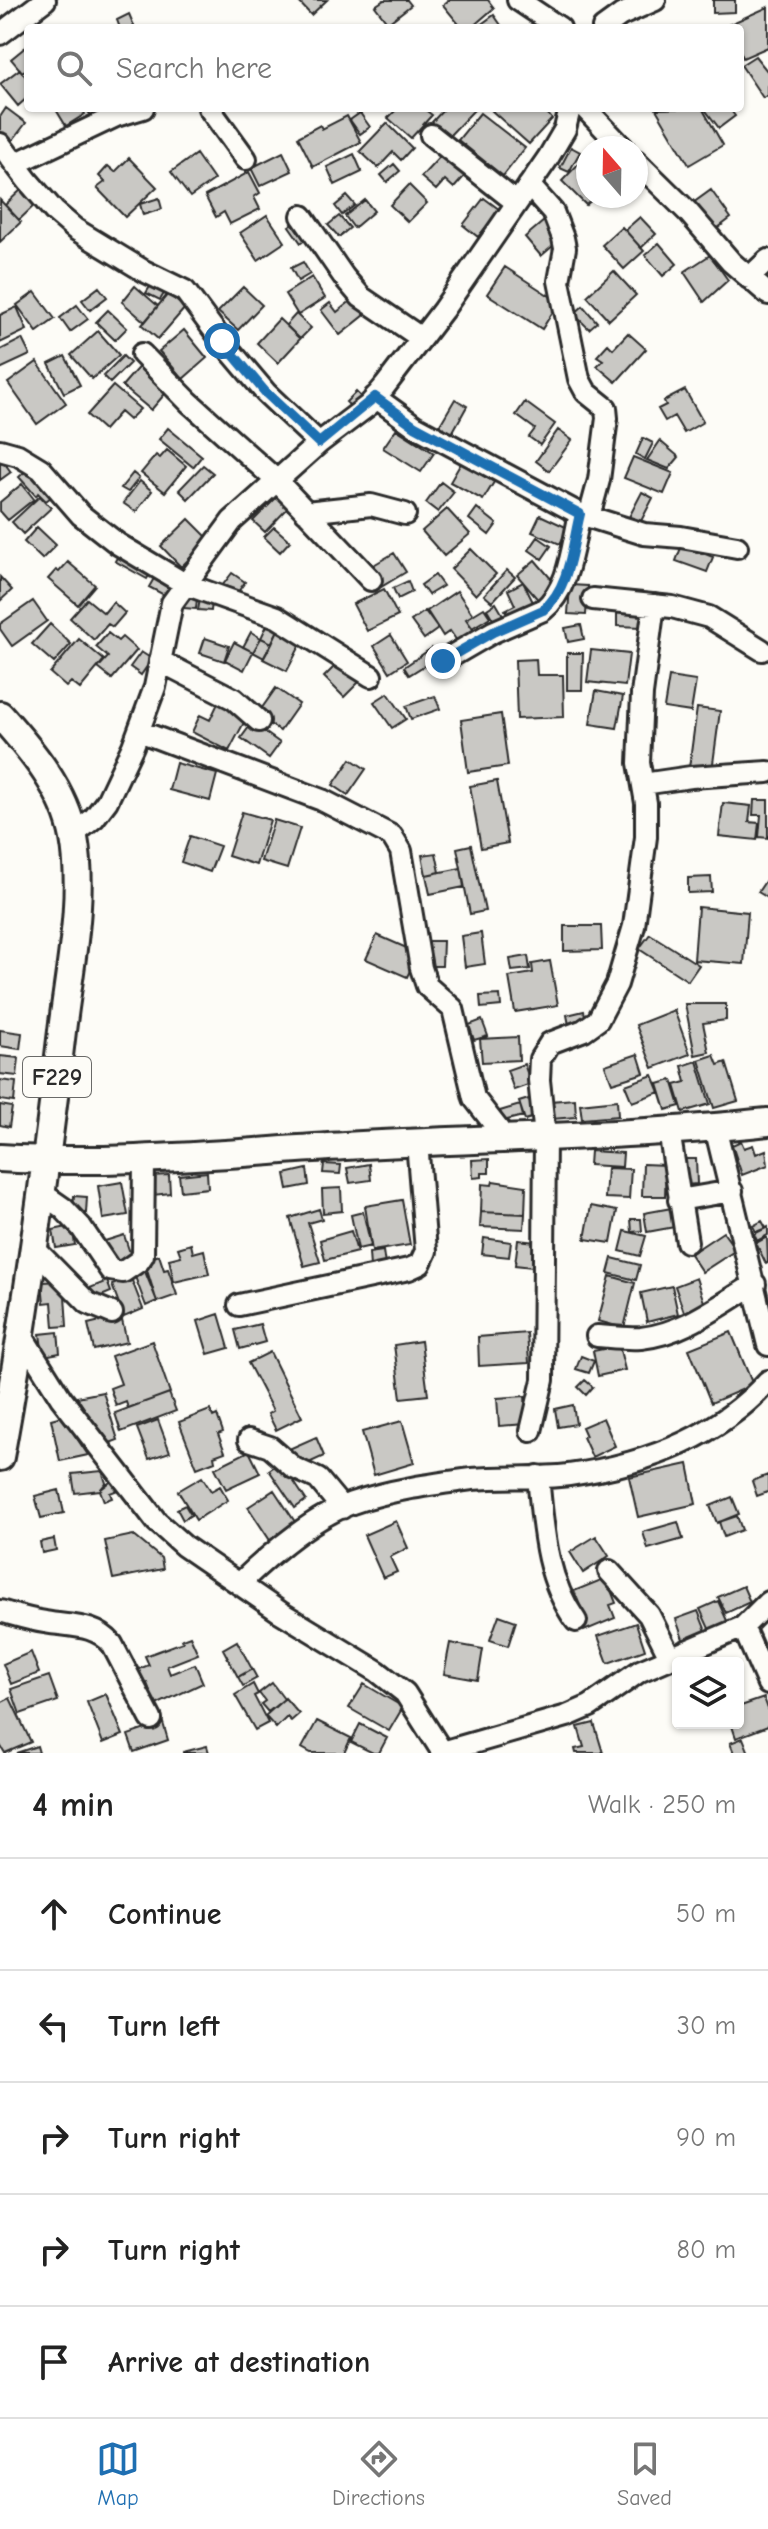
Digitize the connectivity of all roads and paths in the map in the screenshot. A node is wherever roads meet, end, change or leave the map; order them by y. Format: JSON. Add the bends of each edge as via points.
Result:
{"nodes":[{"id":1,"x":45,"y":0,"type":"edge"},
{"id":2,"x":518,"y":0,"type":"edge"},
{"id":3,"x":655,"y":0,"type":"edge"},
{"id":4,"x":554,"y":24,"type":"edge"},
{"id":5,"x":609,"y":24,"type":"edge"},
{"id":6,"x":0,"y":34,"type":"edge"},
{"id":7,"x":130,"y":112,"type":"edge"},
{"id":8,"x":212,"y":112,"type":"edge"},
{"id":9,"x":569,"y":112,"type":"edge"},
{"id":10,"x":589,"y":112,"type":"edge"},
{"id":11,"x":431,"y":135,"type":"dead end"},
{"id":12,"x":612,"y":136,"type":"edge"},
{"id":13,"x":0,"y":144,"type":"edge"},
{"id":14,"x":246,"y":159,"type":"dead end"},
{"id":15,"x":15,"y":164,"type":"junction"},
{"id":16,"x":648,"y":173,"type":"edge"},
{"id":17,"x":523,"y":194,"type":"junction"},
{"id":18,"x":302,"y":216,"type":"dead end"},
{"id":19,"x":768,"y":260,"type":"edge"},
{"id":20,"x":749,"y":278,"type":"junction"},
{"id":21,"x":768,"y":294,"type":"edge"},
{"id":22,"x":421,"y":338,"type":"junction"},
{"id":23,"x":142,"y":354,"type":"dead end"},
{"id":24,"x":375,"y":397,"type":"junction"},
{"id":25,"x":319,"y":443,"type":"junction"},
{"id":26,"x":0,"y":450,"type":"edge"},
{"id":27,"x":276,"y":480,"type":"junction"},
{"id":28,"x":306,"y":512,"type":"junction"},
{"id":29,"x":405,"y":514,"type":"dead end"},
{"id":30,"x":584,"y":515,"type":"junction"},
{"id":31,"x":737,"y":547,"type":"dead end"},
{"id":32,"x":371,"y":580,"type":"dead end"},
{"id":33,"x":185,"y":584,"type":"junction"},
{"id":34,"x":593,"y":599,"type":"dead end"},
{"id":35,"x":654,"y":605,"type":"junction"},
{"id":36,"x":762,"y":650,"type":"dead end"},
{"id":37,"x":160,"y":661,"type":"junction"},
{"id":38,"x":443,"y":661,"type":"dead end"},
{"id":39,"x":371,"y":676,"type":"dead end"},
{"id":40,"x":0,"y":715,"type":"edge"},
{"id":41,"x":259,"y":721,"type":"dead end"},
{"id":42,"x":139,"y":731,"type":"junction"},
{"id":43,"x":768,"y":772,"type":"edge"},
{"id":44,"x":643,"y":784,"type":"junction"},
{"id":45,"x":73,"y":835,"type":"junction"},
{"id":46,"x":768,"y":1122,"type":"edge"},
{"id":47,"x":715,"y":1127,"type":"junction"},
{"id":48,"x":669,"y":1131,"type":"junction"},
{"id":49,"x":545,"y":1137,"type":"junction"},
{"id":50,"x":505,"y":1138,"type":"junction"},
{"id":51,"x":417,"y":1142,"type":"junction"},
{"id":52,"x":0,"y":1158,"type":"edge"},
{"id":53,"x":144,"y":1160,"type":"junction"},
{"id":54,"x":45,"y":1161,"type":"junction"},
{"id":55,"x":732,"y":1191,"type":"junction"},
{"id":56,"x":40,"y":1192,"type":"junction"},
{"id":57,"x":679,"y":1200,"type":"junction"},
{"id":58,"x":687,"y":1242,"type":"dead end"},
{"id":59,"x":33,"y":1247,"type":"junction"},
{"id":60,"x":755,"y":1284,"type":"junction"},
{"id":61,"x":239,"y":1305,"type":"dead end"},
{"id":62,"x":112,"y":1313,"type":"dead end"},
{"id":63,"x":22,"y":1336,"type":"junction"},
{"id":64,"x":597,"y":1336,"type":"dead end"},
{"id":65,"x":768,"y":1345,"type":"edge"},
{"id":66,"x":768,"y":1381,"type":"edge"},
{"id":67,"x":531,"y":1431,"type":"dead end"},
{"id":68,"x":249,"y":1440,"type":"dead end"},
{"id":69,"x":0,"y":1457,"type":"edge"},
{"id":70,"x":538,"y":1476,"type":"junction"},
{"id":71,"x":342,"y":1508,"type":"junction"},
{"id":72,"x":609,"y":1571,"type":"dead end"},
{"id":73,"x":239,"y":1584,"type":"junction"},
{"id":74,"x":768,"y":1602,"type":"edge"},
{"id":75,"x":0,"y":1611,"type":"edge"},
{"id":76,"x":576,"y":1621,"type":"dead end"},
{"id":77,"x":743,"y":1627,"type":"junction"},
{"id":78,"x":670,"y":1657,"type":"junction"},
{"id":79,"x":768,"y":1684,"type":"edge"},
{"id":80,"x":151,"y":1719,"type":"dead end"},
{"id":81,"x":443,"y":1753,"type":"edge"}],
"edges":[{"from":1,"to":6,"type":"street"},
{"from":2,"to":4,"type":"street"},
{"from":3,"to":5,"type":"street"},
{"from":7,"to":15,"type":"street"},
{"from":8,"to":14,"type":"street"},
{"from":9,"to":17,"type":"street","via":[[565,129]]},
{"from":10,"to":12,"type":"street"},
{"from":11,"to":17,"type":"street"},
{"from":13,"to":15,"type":"street"},
{"from":15,"to":25,"type":"street","via":[[75,229],[185,291],[266,393]]},
{"from":16,"to":20,"type":"street"},
{"from":17,"to":22,"type":"street"},
{"from":17,"to":30,"type":"street","via":[[553,212],[565,248],[559,281],[579,379],[606,408],[599,480]]},
{"from":18,"to":22,"type":"street","via":[[361,297]]},
{"from":19,"to":20,"type":"street"},
{"from":20,"to":21,"type":"street"},
{"from":22,"to":24,"type":"street"},
{"from":23,"to":27,"type":"street"},
{"from":24,"to":25,"type":"street"},
{"from":24,"to":30,"type":"street","via":[[415,426]]},
{"from":25,"to":27,"type":"street"},
{"from":26,"to":33,"type":"street","via":[[41,469],[81,515]]},
{"from":27,"to":28,"type":"street"},
{"from":27,"to":33,"type":"street","via":[[232,521]]},
{"from":28,"to":29,"type":"street","via":[[371,505]]},
{"from":28,"to":32,"type":"street"},
{"from":30,"to":31,"type":"street","via":[[644,534]]},
{"from":30,"to":38,"type":"street","via":[[565,577],[550,605]]},
{"from":33,"to":37,"type":"street","via":[[172,603]]},
{"from":33,"to":39,"type":"street","via":[[277,617]]},
{"from":34,"to":35,"type":"street"},
{"from":35,"to":36,"type":"street","via":[[709,617]]},
{"from":35,"to":44,"type":"street","via":[[642,694]]},
{"from":37,"to":41,"type":"street","via":[[234,699]]},
{"from":37,"to":42,"type":"street"},
{"from":40,"to":45,"type":"main road","number":"F229","via":[[51,781]]},
{"from":42,"to":45,"type":"street","via":[[107,801]]},
{"from":42,"to":50,"type":"street","via":[[322,800],[392,836],[401,851],[427,986],[453,1009],[474,1098]]},
{"from":43,"to":44,"type":"street"},
{"from":44,"to":49,"type":"street","via":[[646,837],[634,926],[617,984],[598,1020],[550,1043],[540,1059]]},
{"from":45,"to":54,"type":"main road","number":"F229","via":[[73,936]]},
{"from":46,"to":47,"type":"main road"},
{"from":47,"to":48,"type":"main road"},
{"from":47,"to":55,"type":"street"},
{"from":48,"to":49,"type":"main road"},
{"from":48,"to":57,"type":"street"},
{"from":49,"to":50,"type":"main road"},
{"from":49,"to":67,"type":"street","via":[[543,1380]]},
{"from":50,"to":51,"type":"main road"},
{"from":51,"to":53,"type":"main road"},
{"from":51,"to":61,"type":"street","via":[[426,1251],[420,1264]]},
{"from":52,"to":54,"type":"main road"},
{"from":53,"to":54,"type":"main road"},
{"from":53,"to":56,"type":"street","via":[[143,1255],[123,1272],[110,1270],[81,1227]]},
{"from":54,"to":56,"type":"main road","number":"F229"},
{"from":55,"to":57,"type":"street"},
{"from":55,"to":60,"type":"street"},
{"from":56,"to":59,"type":"main road","number":"F229"},
{"from":57,"to":58,"type":"street"},
{"from":59,"to":62,"type":"street","via":[[88,1303]]},
{"from":59,"to":63,"type":"main road","number":"F229"},
{"from":60,"to":64,"type":"street","via":[[663,1333],[642,1338]]},
{"from":60,"to":65,"type":"street"},
{"from":63,"to":69,"type":"main road","number":"F229"},
{"from":63,"to":73,"type":"street","via":[[61,1398],[157,1522]]},
{"from":66,"to":70,"type":"street","via":[[750,1402],[687,1442],[599,1470]]},
{"from":68,"to":71,"type":"street","via":[[270,1447],[294,1468],[318,1479]]},
{"from":70,"to":71,"type":"street","via":[[472,1479],[384,1494]]},
{"from":70,"to":76,"type":"street","via":[[550,1568]]},
{"from":71,"to":73,"type":"street","via":[[324,1516]]},
{"from":72,"to":78,"type":"street","via":[[649,1615]]},
{"from":73,"to":81,"type":"street","via":[[405,1693]]},
{"from":74,"to":77,"type":"street"},
{"from":75,"to":80,"type":"street","via":[[104,1635]]},
{"from":77,"to":78,"type":"street"},
{"from":77,"to":79,"type":"street"},
{"from":78,"to":81,"type":"street","via":[[627,1677],[603,1699],[579,1711]]}]}
